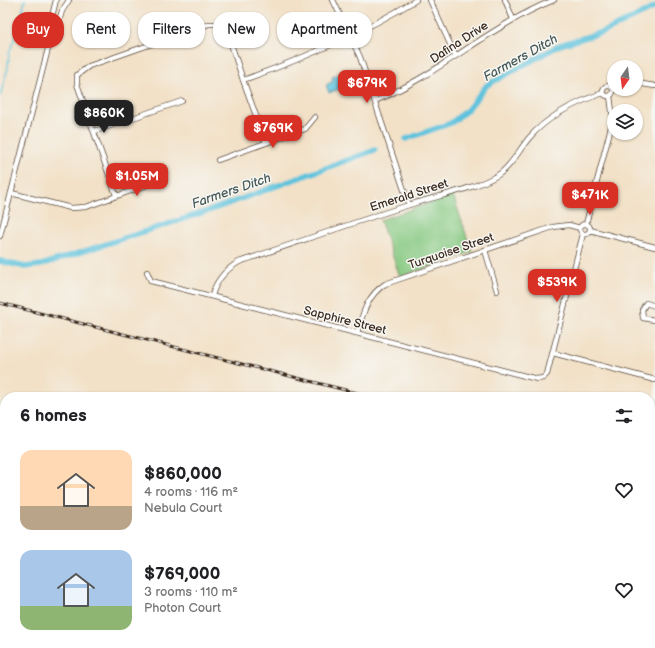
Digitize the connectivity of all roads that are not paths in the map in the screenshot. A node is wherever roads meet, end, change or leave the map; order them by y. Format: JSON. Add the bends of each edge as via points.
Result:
{"nodes":[{"id":1,"x":56,"y":0,"type":"edge"},
{"id":2,"x":69,"y":0,"type":"edge"},
{"id":3,"x":333,"y":0,"type":"edge"},
{"id":4,"x":416,"y":0,"type":"edge"},
{"id":5,"x":430,"y":0,"type":"edge"},
{"id":6,"x":505,"y":0,"type":"edge"},
{"id":7,"x":554,"y":0,"type":"edge"},
{"id":8,"x":53,"y":12,"type":"edge"},
{"id":9,"x":62,"y":12,"type":"edge"},
{"id":10,"x":339,"y":12,"type":"edge"},
{"id":11,"x":513,"y":20,"type":"junction"},
{"id":12,"x":372,"y":25,"type":"edge"},
{"id":13,"x":48,"y":48,"type":"edge"},
{"id":14,"x":325,"y":48,"type":"edge"},
{"id":15,"x":356,"y":48,"type":"edge"},
{"id":16,"x":455,"y":55,"type":"junction"},
{"id":17,"x":243,"y":80,"type":"junction"},
{"id":18,"x":643,"y":84,"type":"edge"},
{"id":19,"x":655,"y":86,"type":"edge"},
{"id":20,"x":607,"y":87,"type":"edge"},
{"id":21,"x":603,"y":93,"type":"junction"},
{"id":22,"x":607,"y":95,"type":"edge"},
{"id":23,"x":610,"y":96,"type":"edge"},
{"id":24,"x":182,"y":101,"type":"dead end"},
{"id":25,"x":375,"y":101,"type":"junction"},
{"id":26,"x":315,"y":117,"type":"dead end"},
{"id":27,"x":95,"y":131,"type":"junction"},
{"id":28,"x":266,"y":142,"type":"junction"},
{"id":29,"x":218,"y":160,"type":"dead end"},
{"id":30,"x":153,"y":183,"type":"dead end"},
{"id":31,"x":11,"y":193,"type":"junction"},
{"id":32,"x":116,"y":195,"type":"junction"},
{"id":33,"x":409,"y":205,"type":"junction"},
{"id":34,"x":586,"y":224,"type":"junction"},
{"id":35,"x":580,"y":228,"type":"junction"},
{"id":36,"x":590,"y":230,"type":"junction"},
{"id":37,"x":583,"y":234,"type":"junction"},
{"id":38,"x":0,"y":236,"type":"edge"},
{"id":39,"x":655,"y":247,"type":"edge"},
{"id":40,"x":485,"y":250,"type":"junction"},
{"id":41,"x":147,"y":272,"type":"dead end"},
{"id":42,"x":497,"y":291,"type":"dead end"},
{"id":43,"x":212,"y":296,"type":"junction"},
{"id":44,"x":655,"y":306,"type":"edge"},
{"id":45,"x":655,"y":320,"type":"edge"},
{"id":46,"x":357,"y":333,"type":"junction"},
{"id":47,"x":553,"y":353,"type":"junction"},
{"id":48,"x":655,"y":380,"type":"edge"}],
"edges":[{"from":1,"to":8,"type":"street"},
{"from":2,"to":9,"type":"street"},
{"from":3,"to":10,"type":"street"},
{"from":4,"to":12,"type":"street"},
{"from":5,"to":16,"type":"street"},
{"from":6,"to":11,"type":"street"},
{"from":7,"to":11,"type":"street","name":"Dafina Drive"},
{"from":11,"to":16,"type":"street","name":"Dafina Drive"},
{"from":13,"to":31,"type":"street"},
{"from":14,"to":17,"type":"street","via":[[296,62]]},
{"from":15,"to":25,"type":"street"},
{"from":16,"to":25,"type":"street","name":"Dafina Drive","via":[[410,85]]},
{"from":17,"to":27,"type":"street","via":[[226,29],[220,24],[209,24],[89,66],[77,75],[77,84]]},
{"from":17,"to":28,"type":"street"},
{"from":18,"to":19,"type":"street"},
{"from":20,"to":21,"type":"street"},
{"from":21,"to":22,"type":"street"},
{"from":21,"to":33,"type":"street","name":"Emerald Street","via":[[570,106],[548,120],[499,175]]},
{"from":23,"to":34,"type":"street","via":[[613,119]]},
{"from":24,"to":27,"type":"street"},
{"from":25,"to":33,"type":"street"},
{"from":26,"to":28,"type":"street","via":[[305,129]]},
{"from":27,"to":32,"type":"street"},
{"from":28,"to":29,"type":"street"},
{"from":30,"to":32,"type":"street"},
{"from":31,"to":32,"type":"street","via":[[71,208],[86,206]]},
{"from":31,"to":38,"type":"street"},
{"from":33,"to":43,"type":"street","name":"Emerald Street","via":[[239,262],[222,274]]},
{"from":34,"to":35,"type":"street"},
{"from":34,"to":36,"type":"street"},
{"from":35,"to":37,"type":"street"},
{"from":35,"to":40,"type":"street","name":"Turquoise Street","via":[[569,225],[553,226]]},
{"from":36,"to":37,"type":"street"},
{"from":36,"to":39,"type":"street"},
{"from":37,"to":47,"type":"street"},
{"from":40,"to":42,"type":"street"},
{"from":40,"to":46,"type":"street","name":"Turquoise Street","via":[[385,284],[375,290],[365,306]]},
{"from":41,"to":43,"type":"street","name":"Sapphire Street","via":[[151,281]]},
{"from":43,"to":46,"type":"street","name":"Sapphire Street"},
{"from":44,"to":45,"type":"street","via":[[646,303],[642,310],[643,318]]},
{"from":46,"to":47,"type":"street","name":"Sapphire Street","via":[[537,379],[547,374]]},
{"from":47,"to":48,"type":"street"}]}
